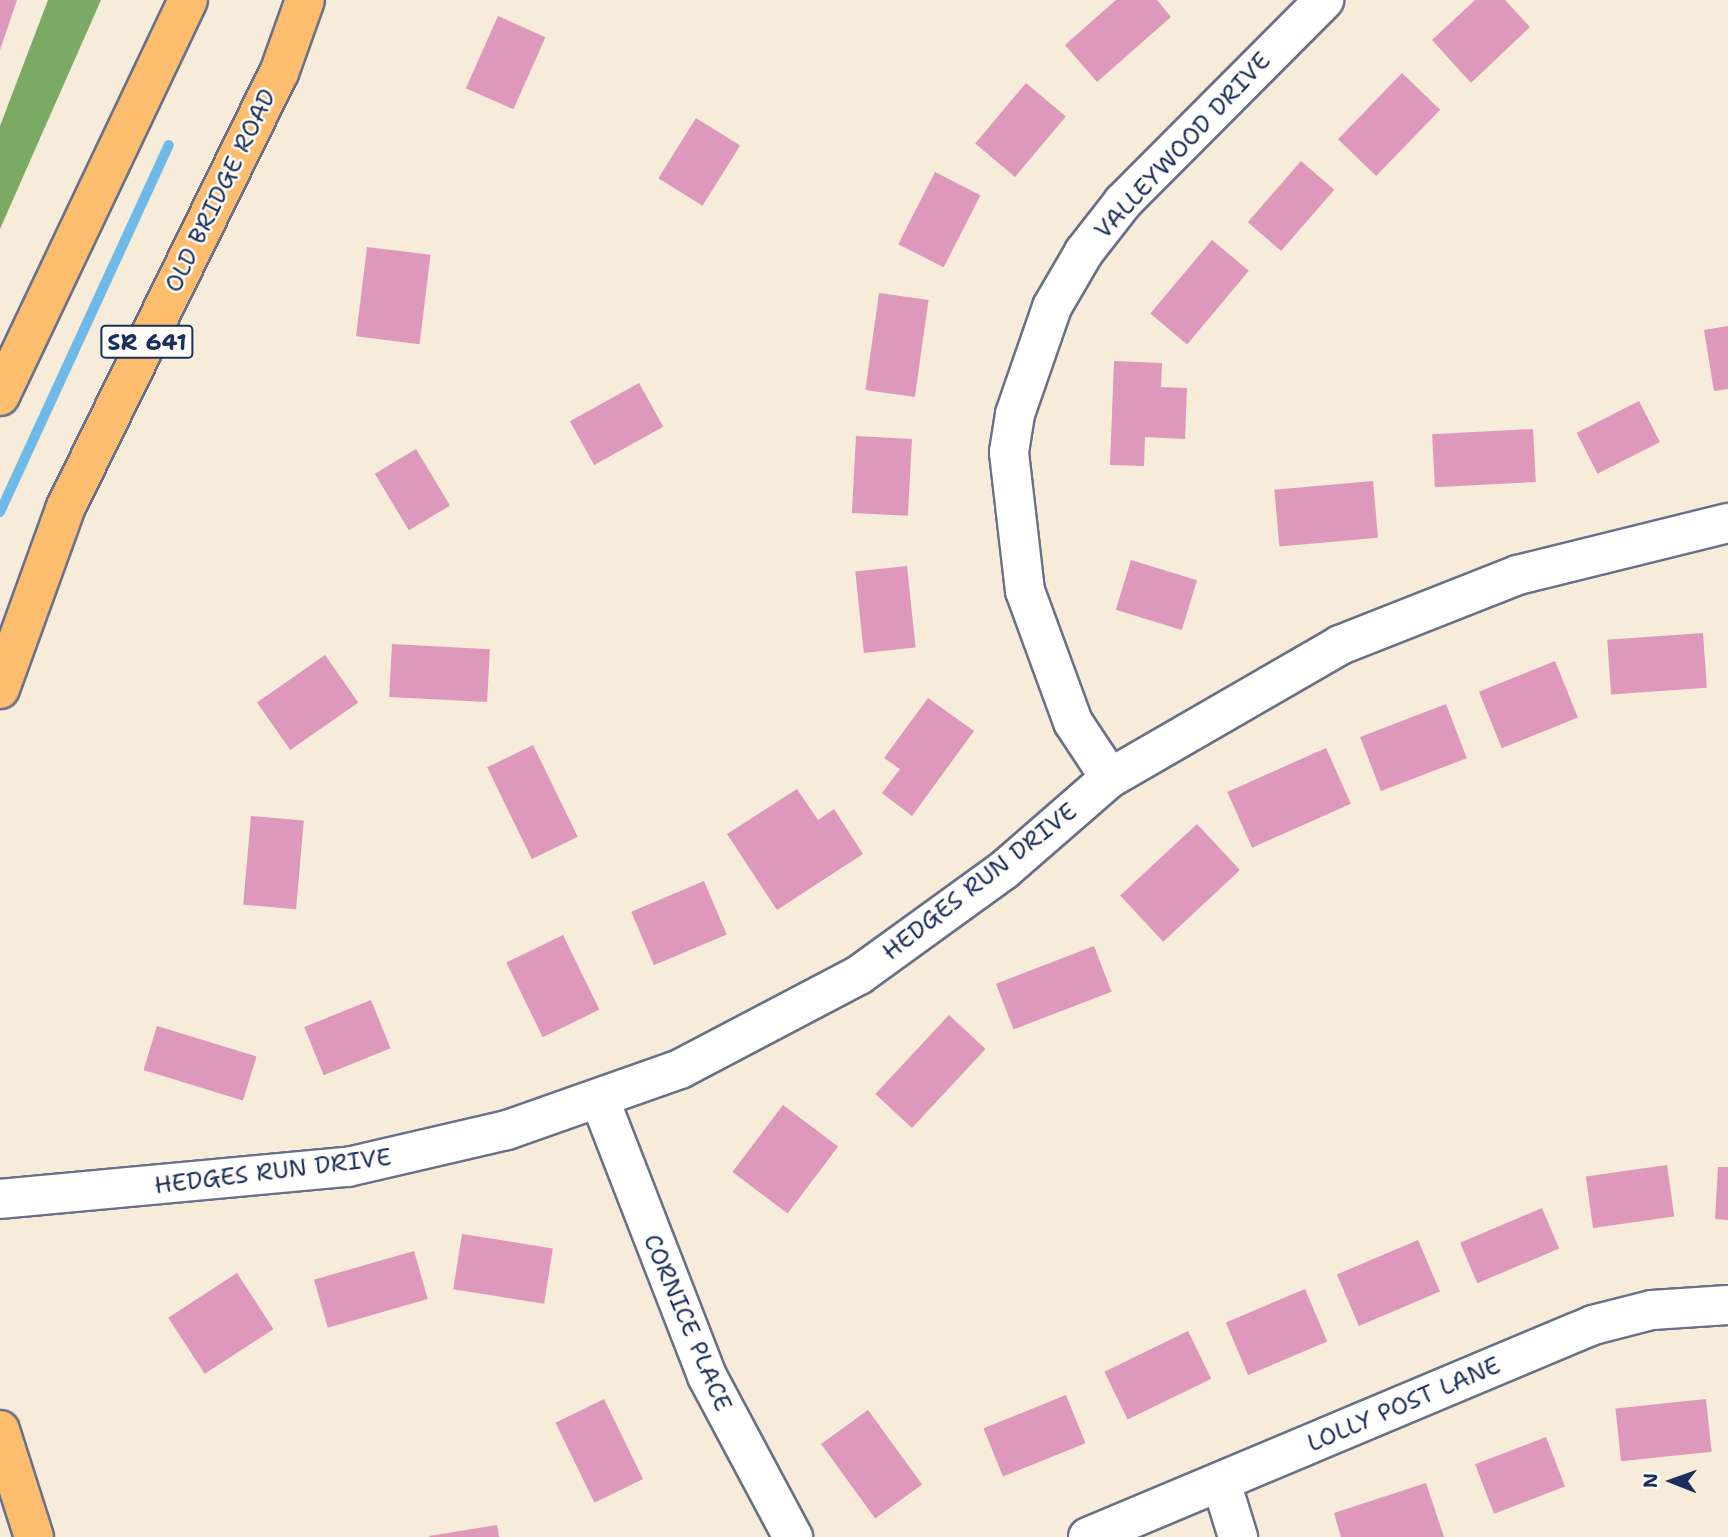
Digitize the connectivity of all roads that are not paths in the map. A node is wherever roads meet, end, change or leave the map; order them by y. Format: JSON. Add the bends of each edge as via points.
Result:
{"nodes":[{"id":1,"x":188,"y":0,"type":"edge"},
{"id":2,"x":305,"y":0,"type":"edge"},
{"id":3,"x":1324,"y":0,"type":"edge"},
{"id":4,"x":0,"y":396,"type":"edge"},
{"id":5,"x":1728,"y":523,"type":"edge"},
{"id":6,"x":0,"y":689,"type":"edge"},
{"id":7,"x":1110,"y":778,"type":"junction"},
{"id":8,"x":600,"y":1100,"type":"junction"},
{"id":9,"x":0,"y":1199,"type":"edge"},
{"id":10,"x":1728,"y":1305,"type":"edge"},
{"id":11,"x":0,"y":1430,"type":"edge"},
{"id":12,"x":1221,"y":1482,"type":"junction"},
{"id":13,"x":34,"y":1537,"type":"edge"},
{"id":14,"x":793,"y":1537,"type":"edge"},
{"id":15,"x":1088,"y":1537,"type":"edge"},
{"id":16,"x":1238,"y":1537,"type":"edge"}],
"edges":[{"from":1,"to":4,"type":"main road"},
{"from":2,"to":6,"type":"main road","name":"OLD BRIDGE ROAD","number":"SR 641","via":[[279,73],[65,509]]},
{"from":3,"to":7,"type":"street","name":"VALLEYWOOD DRIVE","via":[[1123,202],[1084,252],[1052,307],[1015,414],[1009,452],[1025,591],[1073,722]]},
{"from":5,"to":7,"type":"street","name":"HEDGES RUN DRIVE","via":[[1530,571],[1415,611],[1196,723]]},
{"from":7,"to":8,"type":"street","name":"HEDGES RUN DRIVE","via":[[1004,870],[859,975],[762,1030]]},
{"from":8,"to":9,"type":"street","name":"HEDGES RUN DRIVE","via":[[462,1143],[348,1167]]},
{"from":8,"to":14,"type":"street","name":"CORNICE PLACE","via":[[707,1376]]},
{"from":10,"to":12,"type":"street","name":"LOLLY POST LANE","via":[[1652,1310],[1593,1325]]},
{"from":11,"to":13,"type":"main road"},
{"from":12,"to":15,"type":"street","name":"LOLLY POST LANE"},
{"from":12,"to":16,"type":"street"}]}
